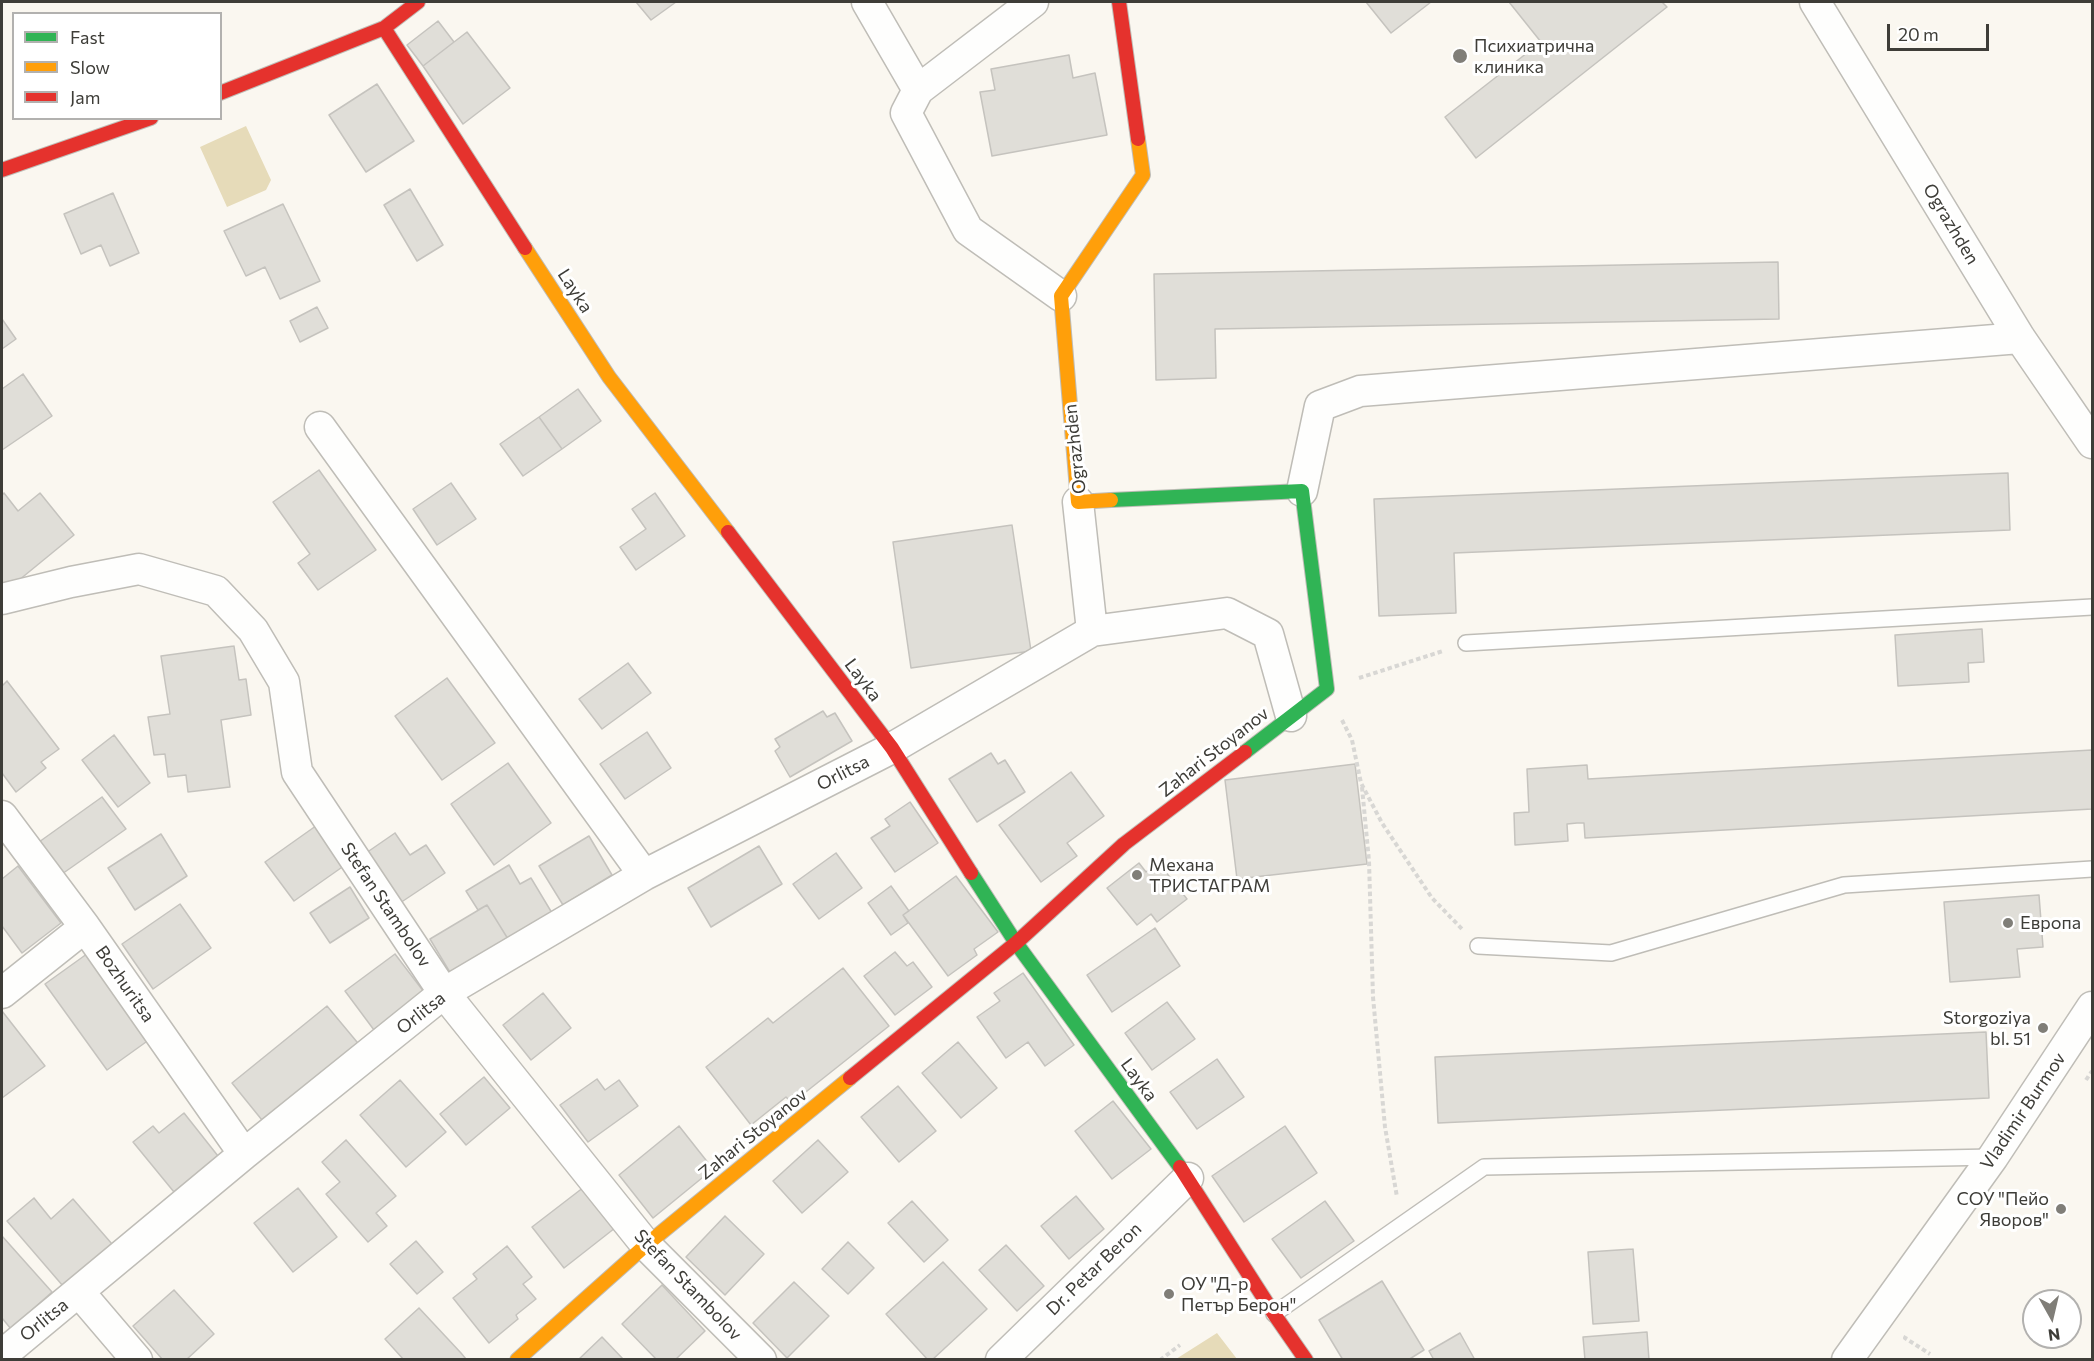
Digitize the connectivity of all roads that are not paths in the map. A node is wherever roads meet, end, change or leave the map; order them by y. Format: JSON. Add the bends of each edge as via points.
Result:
{"nodes":[{"id":1,"x":418,"y":2,"type":"edge"},
{"id":2,"x":867,"y":2,"type":"edge"},
{"id":3,"x":1033,"y":2,"type":"edge"},
{"id":4,"x":1119,"y":2,"type":"edge"},
{"id":5,"x":1815,"y":2,"type":"edge"},
{"id":6,"x":384,"y":27,"type":"junction"},
{"id":7,"x":918,"y":90,"type":"junction"},
{"id":8,"x":222,"y":92,"type":"edge"},
{"id":9,"x":145,"y":120,"type":"edge"},
{"id":10,"x":2,"y":170,"type":"edge"},
{"id":11,"x":1061,"y":296,"type":"junction"},
{"id":12,"x":2020,"y":338,"type":"junction"},
{"id":13,"x":320,"y":427,"type":"dead end"},
{"id":14,"x":2092,"y":443,"type":"edge"},
{"id":15,"x":1302,"y":491,"type":"junction"},
{"id":16,"x":1078,"y":502,"type":"junction"},
{"id":17,"x":2,"y":599,"type":"edge"},
{"id":18,"x":2092,"y":608,"type":"edge"},
{"id":19,"x":1092,"y":631,"type":"junction"},
{"id":20,"x":1466,"y":643,"type":"road end"},
{"id":21,"x":1291,"y":716,"type":"junction"},
{"id":22,"x":892,"y":748,"type":"junction"},
{"id":23,"x":2,"y":816,"type":"edge"},
{"id":24,"x":2092,"y":870,"type":"edge"},
{"id":25,"x":644,"y":875,"type":"junction"},
{"id":26,"x":85,"y":927,"type":"junction"},
{"id":27,"x":1016,"y":943,"type":"junction"},
{"id":28,"x":1478,"y":946,"type":"road end"},
{"id":29,"x":2,"y":993,"type":"edge"},
{"id":30,"x":444,"y":993,"type":"junction"},
{"id":31,"x":2092,"y":1007,"type":"edge"},
{"id":32,"x":244,"y":1154,"type":"junction"},
{"id":33,"x":1992,"y":1157,"type":"junction"},
{"id":34,"x":1188,"y":1178,"type":"junction"},
{"id":35,"x":646,"y":1245,"type":"junction"},
{"id":36,"x":79,"y":1292,"type":"junction"},
{"id":37,"x":1274,"y":1314,"type":"junction"},
{"id":38,"x":2,"y":1355,"type":"edge"},
{"id":39,"x":137,"y":1359,"type":"edge"},
{"id":40,"x":517,"y":1359,"type":"edge"},
{"id":41,"x":761,"y":1359,"type":"edge"},
{"id":42,"x":1001,"y":1359,"type":"edge"},
{"id":43,"x":1306,"y":1359,"type":"edge"},
{"id":44,"x":1847,"y":1359,"type":"edge"}],
"edges":[{"from":1,"to":6,"type":"street"},
{"from":2,"to":7,"type":"street"},
{"from":3,"to":7,"type":"street"},
{"from":4,"to":11,"type":"street","via":[[1143,175]]},
{"from":5,"to":12,"type":"street","name":"Ograzhden"},
{"from":6,"to":8,"type":"street"},
{"from":6,"to":22,"type":"street","name":"Layka","via":[[609,377]]},
{"from":7,"to":11,"type":"street","via":[[906,112],[968,230]]},
{"from":9,"to":10,"type":"street"},
{"from":11,"to":16,"type":"street","name":"Ograzhden"},
{"from":12,"to":14,"type":"street","name":"Ograzhden"},
{"from":12,"to":15,"type":"street","via":[[1360,391],[1320,406]]},
{"from":13,"to":25,"type":"street"},
{"from":15,"to":16,"type":"street","name":"Ograzhden"},
{"from":15,"to":21,"type":"street","name":"Zahari Stoyanov","via":[[1327,689]]},
{"from":16,"to":19,"type":"street"},
{"from":17,"to":30,"type":"street","name":"Stefan Stambolov","via":[[139,569],[216,591],[253,630],[284,682],[297,772]]},
{"from":18,"to":20,"type":"lane"},
{"from":19,"to":21,"type":"street","via":[[1227,613],[1268,634]]},
{"from":19,"to":22,"type":"street","name":"Orlitsa"},
{"from":21,"to":27,"type":"street","name":"Zahari Stoyanov","via":[[1124,844]]},
{"from":22,"to":25,"type":"street","name":"Orlitsa"},
{"from":22,"to":27,"type":"street","name":"Layka"},
{"from":23,"to":26,"type":"street","name":"Bozhuritsa"},
{"from":24,"to":28,"type":"lane","via":[[1844,885],[1611,953]]},
{"from":25,"to":30,"type":"street","name":"Orlitsa"},
{"from":26,"to":29,"type":"street"},
{"from":26,"to":32,"type":"street","name":"Bozhuritsa"},
{"from":27,"to":34,"type":"street","name":"Layka"},
{"from":27,"to":35,"type":"street","name":"Zahari Stoyanov"},
{"from":30,"to":32,"type":"street","name":"Orlitsa"},
{"from":30,"to":35,"type":"street","name":"Stefan Stambolov"},
{"from":31,"to":33,"type":"street","name":"Vladimir Burmov"},
{"from":32,"to":36,"type":"street","name":"Orlitsa"},
{"from":33,"to":37,"type":"lane","via":[[1484,1167]]},
{"from":33,"to":44,"type":"street","name":"Vladimir Burmov"},
{"from":34,"to":37,"type":"street","name":"Layka"},
{"from":34,"to":42,"type":"street","name":"Dr. Petar Beron"},
{"from":35,"to":40,"type":"street","name":"Zahari Stoyanov"},
{"from":35,"to":41,"type":"street","name":"Stefan Stambolov"},
{"from":36,"to":38,"type":"street","name":"Orlitsa"},
{"from":36,"to":39,"type":"street"},
{"from":37,"to":43,"type":"street","name":"Layka"}]}
